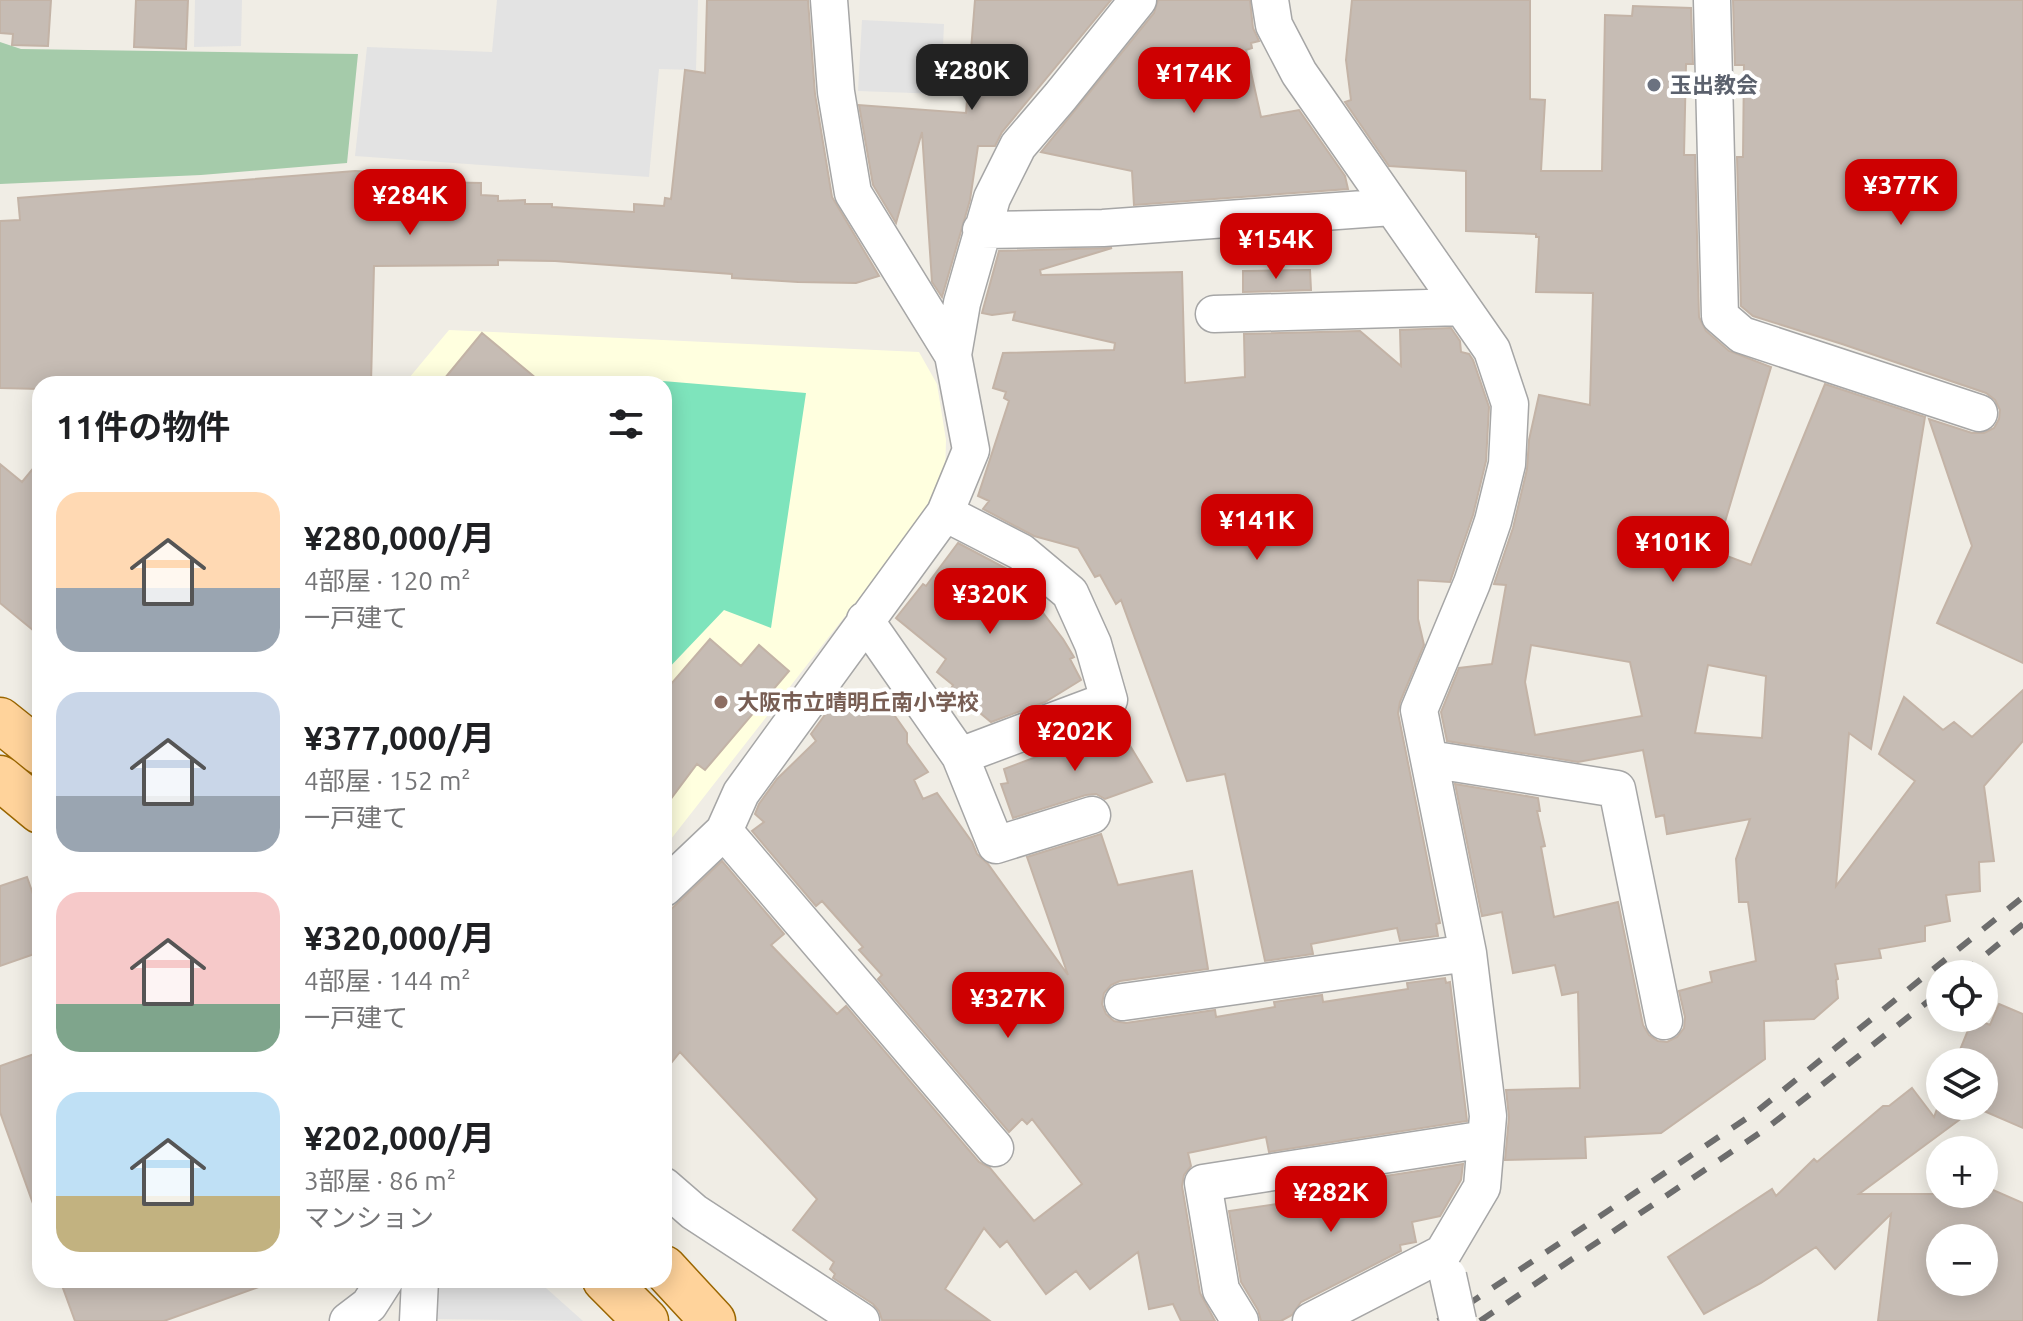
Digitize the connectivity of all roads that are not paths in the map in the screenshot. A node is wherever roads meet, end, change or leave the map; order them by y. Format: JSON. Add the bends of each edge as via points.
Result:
{"nodes":[{"id":1,"x":829,"y":0,"type":"edge"},
{"id":2,"x":1138,"y":0,"type":"edge"},
{"id":3,"x":1270,"y":0,"type":"edge"},
{"id":4,"x":1712,"y":0,"type":"edge"},
{"id":5,"x":1392,"y":207,"type":"junction"},
{"id":6,"x":981,"y":230,"type":"junction"},
{"id":7,"x":1462,"y":307,"type":"junction"},
{"id":8,"x":1214,"y":314,"type":"dead end"},
{"id":9,"x":953,"y":355,"type":"junction"},
{"id":10,"x":1979,"y":413,"type":"dead end"},
{"id":11,"x":945,"y":513,"type":"junction"},
{"id":12,"x":865,"y":620,"type":"junction"},
{"id":13,"x":0,"y":720,"type":"edge"},
{"id":14,"x":32,"y":746,"type":"edge"},
{"id":15,"x":960,"y":756,"type":"junction"},
{"id":16,"x":1429,"y":759,"type":"junction"},
{"id":17,"x":0,"y":778,"type":"edge"},
{"id":18,"x":32,"y":804,"type":"edge"},
{"id":19,"x":1092,"y":815,"type":"dead end"},
{"id":20,"x":724,"y":831,"type":"junction"},
{"id":21,"x":672,"y":880,"type":"edge"},
{"id":22,"x":1468,"y":953,"type":"junction"},
{"id":23,"x":1123,"y":1002,"type":"dead end"},
{"id":24,"x":1664,"y":1021,"type":"dead end"},
{"id":25,"x":1486,"y":1139,"type":"junction"},
{"id":26,"x":995,"y":1148,"type":"dead end"},
{"id":27,"x":672,"y":1193,"type":"edge"},
{"id":28,"x":1446,"y":1265,"type":"junction"},
{"id":29,"x":672,"y":1277,"type":"edge"},
{"id":30,"x":380,"y":1288,"type":"edge"},
{"id":31,"x":420,"y":1288,"type":"edge"},
{"id":32,"x":613,"y":1288,"type":"edge"},
{"id":33,"x":348,"y":1321,"type":"edge"},
{"id":34,"x":418,"y":1321,"type":"edge"},
{"id":35,"x":646,"y":1321,"type":"edge"},
{"id":36,"x":713,"y":1321,"type":"edge"},
{"id":37,"x":861,"y":1321,"type":"edge"},
{"id":38,"x":1240,"y":1321,"type":"edge"},
{"id":39,"x":1311,"y":1321,"type":"edge"},
{"id":40,"x":1458,"y":1321,"type":"edge"}],
"edges":[{"from":1,"to":9,"type":"street","via":[[836,92],[853,193]]},
{"from":2,"to":6,"type":"street","via":[[1018,146]]},
{"from":3,"to":5,"type":"street","via":[[1274,25],[1299,73]]},
{"from":4,"to":10,"type":"street","via":[[1720,316],[1742,335]]},
{"from":5,"to":6,"type":"street","via":[[1103,228]]},
{"from":5,"to":7,"type":"street"},
{"from":6,"to":9,"type":"street"},
{"from":7,"to":8,"type":"street"},
{"from":7,"to":16,"type":"street","via":[[1492,350],[1510,404],[1507,464],[1472,583],[1419,710]]},
{"from":9,"to":11,"type":"street","via":[[971,450]]},
{"from":11,"to":12,"type":"street"},
{"from":11,"to":15,"type":"street","via":[[1021,552],[1070,593],[1093,644],[1109,700]]},
{"from":12,"to":15,"type":"street"},
{"from":12,"to":20,"type":"street","via":[[741,793]]},
{"from":13,"to":14,"type":"main road"},
{"from":15,"to":19,"type":"street","via":[[996,845]]},
{"from":16,"to":22,"type":"street"},
{"from":16,"to":24,"type":"street","via":[[1617,789]]},
{"from":17,"to":18,"type":"main road"},
{"from":20,"to":21,"type":"street"},
{"from":20,"to":26,"type":"street"},
{"from":22,"to":23,"type":"street"},
{"from":22,"to":25,"type":"street","via":[[1488,1116]]},
{"from":25,"to":28,"type":"street","via":[[1482,1187]]},
{"from":25,"to":38,"type":"street","via":[[1203,1183],[1221,1290]]},
{"from":27,"to":37,"type":"street"},
{"from":28,"to":39,"type":"street"},
{"from":28,"to":40,"type":"street","bridge":true},
{"from":29,"to":36,"type":"main road"},
{"from":30,"to":33,"type":"street"},
{"from":31,"to":34,"type":"street"},
{"from":32,"to":35,"type":"main road"}]}
